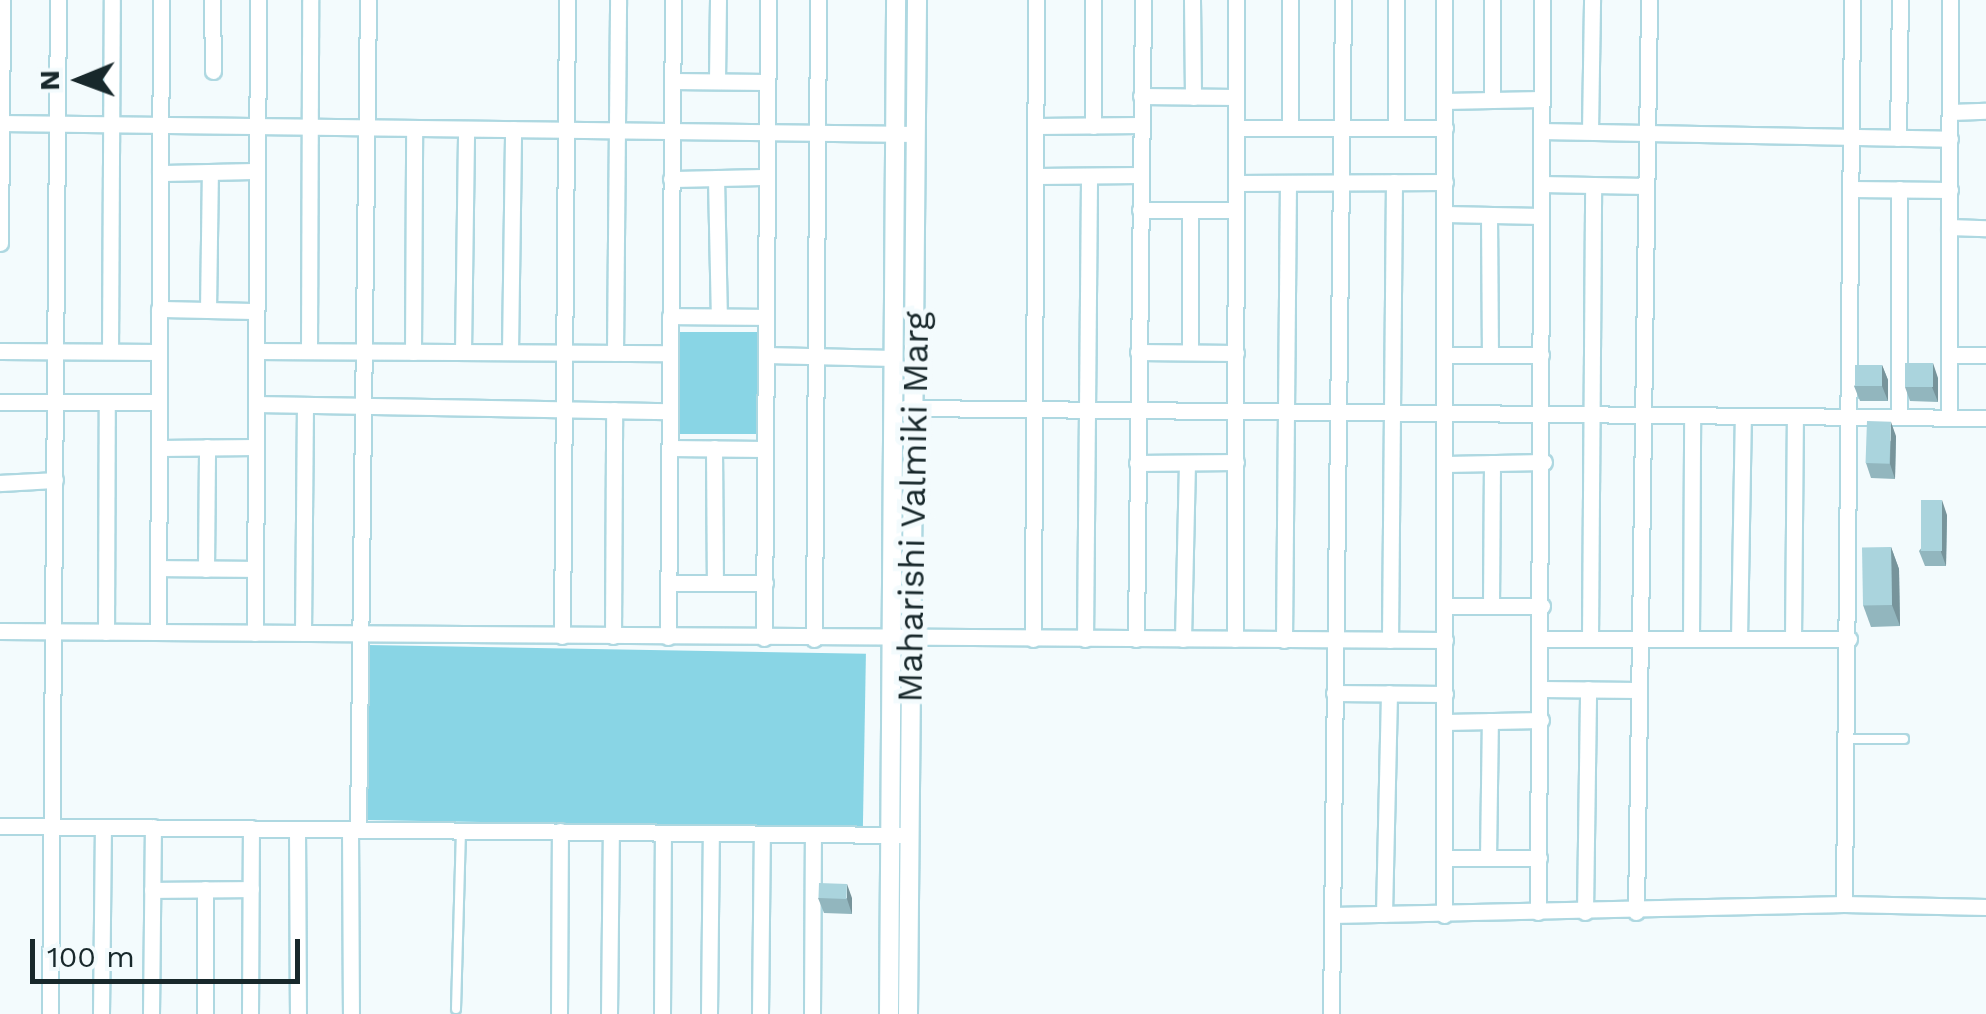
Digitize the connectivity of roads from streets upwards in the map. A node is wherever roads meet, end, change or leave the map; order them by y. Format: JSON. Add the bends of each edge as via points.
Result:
{"nodes":[{"id":1,"x":2,"y":0,"type":"edge"},
{"id":2,"x":58,"y":0,"type":"edge"},
{"id":3,"x":112,"y":0,"type":"edge"},
{"id":4,"x":160,"y":0,"type":"edge"},
{"id":5,"x":212,"y":0,"type":"edge"},
{"id":6,"x":258,"y":0,"type":"edge"},
{"id":7,"x":310,"y":0,"type":"edge"},
{"id":8,"x":368,"y":0,"type":"edge"},
{"id":9,"x":567,"y":0,"type":"edge"},
{"id":10,"x":618,"y":0,"type":"edge"},
{"id":11,"x":673,"y":0,"type":"edge"},
{"id":12,"x":718,"y":0,"type":"edge"},
{"id":13,"x":768,"y":0,"type":"edge"},
{"id":14,"x":818,"y":0,"type":"edge"},
{"id":15,"x":896,"y":0,"type":"edge"},
{"id":16,"x":917,"y":0,"type":"edge"},
{"id":17,"x":1036,"y":0,"type":"edge"},
{"id":18,"x":1093,"y":0,"type":"edge"},
{"id":19,"x":1142,"y":0,"type":"edge"},
{"id":20,"x":1192,"y":0,"type":"edge"},
{"id":21,"x":1236,"y":0,"type":"edge"},
{"id":22,"x":1290,"y":0,"type":"edge"},
{"id":23,"x":1343,"y":0,"type":"edge"},
{"id":24,"x":1396,"y":0,"type":"edge"},
{"id":25,"x":1444,"y":0,"type":"edge"},
{"id":26,"x":1492,"y":0,"type":"edge"},
{"id":27,"x":1542,"y":0,"type":"edge"},
{"id":28,"x":1592,"y":0,"type":"edge"},
{"id":29,"x":1649,"y":0,"type":"edge"},
{"id":30,"x":1852,"y":0,"type":"edge"},
{"id":31,"x":1900,"y":0,"type":"edge"},
{"id":32,"x":1950,"y":0,"type":"edge"},
{"id":33,"x":213,"y":71,"type":"dead end"},
{"id":34,"x":672,"y":81,"type":"junction"},
{"id":35,"x":718,"y":81,"type":"junction"},
{"id":36,"x":766,"y":82,"type":"junction"},
{"id":37,"x":1142,"y":96,"type":"junction"},
{"id":38,"x":1193,"y":96,"type":"junction"},
{"id":39,"x":1236,"y":96,"type":"junction"},
{"id":40,"x":1542,"y":99,"type":"junction"},
{"id":41,"x":1492,"y":100,"type":"junction"},
{"id":42,"x":1444,"y":101,"type":"junction"},
{"id":43,"x":1950,"y":112,"type":"junction"},
{"id":44,"x":1986,"y":112,"type":"edge"},
{"id":45,"x":0,"y":123,"type":"edge"},
{"id":46,"x":57,"y":123,"type":"junction"},
{"id":47,"x":112,"y":124,"type":"junction"},
{"id":48,"x":160,"y":124,"type":"junction"},
{"id":49,"x":258,"y":126,"type":"junction"},
{"id":50,"x":310,"y":126,"type":"junction"},
{"id":51,"x":1036,"y":126,"type":"junction"},
{"id":52,"x":1093,"y":126,"type":"junction"},
{"id":53,"x":1141,"y":126,"type":"junction"},
{"id":54,"x":367,"y":127,"type":"junction"},
{"id":55,"x":414,"y":128,"type":"junction"},
{"id":56,"x":466,"y":128,"type":"junction"},
{"id":57,"x":1236,"y":128,"type":"junction"},
{"id":58,"x":1290,"y":128,"type":"junction"},
{"id":59,"x":1342,"y":128,"type":"junction"},
{"id":60,"x":1396,"y":128,"type":"junction"},
{"id":61,"x":1445,"y":128,"type":"junction"},
{"id":62,"x":513,"y":129,"type":"junction"},
{"id":63,"x":565,"y":130,"type":"junction"},
{"id":64,"x":618,"y":130,"type":"junction"},
{"id":65,"x":672,"y":131,"type":"junction"},
{"id":66,"x":1541,"y":131,"type":"junction"},
{"id":67,"x":1590,"y":131,"type":"junction"},
{"id":68,"x":1647,"y":131,"type":"junction"},
{"id":69,"x":766,"y":132,"type":"junction"},
{"id":70,"x":815,"y":133,"type":"junction"},
{"id":71,"x":894,"y":134,"type":"junction"},
{"id":72,"x":916,"y":134,"type":"junction"},
{"id":73,"x":1852,"y":137,"type":"junction"},
{"id":74,"x":1898,"y":138,"type":"junction"},
{"id":75,"x":1950,"y":139,"type":"junction"},
{"id":76,"x":257,"y":171,"type":"junction"},
{"id":77,"x":210,"y":172,"type":"junction"},
{"id":78,"x":160,"y":174,"type":"junction"},
{"id":79,"x":1140,"y":175,"type":"junction"},
{"id":80,"x":1036,"y":176,"type":"junction"},
{"id":81,"x":1089,"y":176,"type":"junction"},
{"id":82,"x":716,"y":178,"type":"junction"},
{"id":83,"x":766,"y":178,"type":"junction"},
{"id":84,"x":671,"y":179,"type":"junction"},
{"id":85,"x":1288,"y":182,"type":"junction"},
{"id":86,"x":1394,"y":182,"type":"junction"},
{"id":87,"x":1445,"y":182,"type":"junction"},
{"id":88,"x":1236,"y":183,"type":"junction"},
{"id":89,"x":1343,"y":183,"type":"junction"},
{"id":90,"x":1541,"y":184,"type":"junction"},
{"id":91,"x":1593,"y":185,"type":"junction"},
{"id":92,"x":1646,"y":186,"type":"junction"},
{"id":93,"x":1851,"y":189,"type":"junction"},
{"id":94,"x":1899,"y":189,"type":"junction"},
{"id":95,"x":1950,"y":190,"type":"junction"},
{"id":96,"x":1140,"y":210,"type":"junction"},
{"id":97,"x":1190,"y":210,"type":"junction"},
{"id":98,"x":1236,"y":210,"type":"junction"},
{"id":99,"x":1445,"y":214,"type":"junction"},
{"id":100,"x":1489,"y":215,"type":"junction"},
{"id":101,"x":1541,"y":216,"type":"junction"},
{"id":102,"x":1950,"y":227,"type":"junction"},
{"id":103,"x":1986,"y":228,"type":"edge"},
{"id":104,"x":0,"y":243,"type":"edge"},
{"id":105,"x":159,"y":310,"type":"junction"},
{"id":106,"x":208,"y":310,"type":"junction"},
{"id":107,"x":256,"y":311,"type":"junction"},
{"id":108,"x":670,"y":316,"type":"junction"},
{"id":109,"x":719,"y":316,"type":"junction"},
{"id":110,"x":766,"y":316,"type":"junction"},
{"id":111,"x":0,"y":351,"type":"edge"},
{"id":112,"x":55,"y":351,"type":"junction"},
{"id":113,"x":256,"y":351,"type":"junction"},
{"id":114,"x":110,"y":352,"type":"junction"},
{"id":115,"x":159,"y":352,"type":"junction"},
{"id":116,"x":309,"y":352,"type":"junction"},
{"id":117,"x":364,"y":352,"type":"junction"},
{"id":118,"x":414,"y":352,"type":"junction"},
{"id":119,"x":462,"y":352,"type":"junction"},
{"id":120,"x":510,"y":352,"type":"junction"},
{"id":121,"x":1138,"y":352,"type":"junction"},
{"id":122,"x":1190,"y":352,"type":"junction"},
{"id":123,"x":564,"y":353,"type":"junction"},
{"id":124,"x":615,"y":353,"type":"junction"},
{"id":125,"x":670,"y":353,"type":"junction"},
{"id":126,"x":1236,"y":353,"type":"junction"},
{"id":127,"x":1446,"y":354,"type":"junction"},
{"id":128,"x":766,"y":355,"type":"junction"},
{"id":129,"x":1490,"y":355,"type":"junction"},
{"id":130,"x":1540,"y":355,"type":"junction"},
{"id":131,"x":1949,"y":355,"type":"junction"},
{"id":132,"x":1986,"y":355,"type":"edge"},
{"id":133,"x":815,"y":356,"type":"junction"},
{"id":134,"x":894,"y":358,"type":"junction"},
{"id":135,"x":0,"y":402,"type":"edge"},
{"id":136,"x":55,"y":402,"type":"junction"},
{"id":137,"x":107,"y":402,"type":"junction"},
{"id":138,"x":159,"y":402,"type":"junction"},
{"id":139,"x":256,"y":404,"type":"junction"},
{"id":140,"x":305,"y":405,"type":"junction"},
{"id":141,"x":362,"y":406,"type":"junction"},
{"id":142,"x":893,"y":408,"type":"junction"},
{"id":143,"x":914,"y":408,"type":"junction"},
{"id":144,"x":564,"y":409,"type":"junction"},
{"id":145,"x":1037,"y":409,"type":"junction"},
{"id":146,"x":614,"y":410,"type":"junction"},
{"id":147,"x":1088,"y":410,"type":"junction"},
{"id":148,"x":1137,"y":410,"type":"junction"},
{"id":149,"x":669,"y":411,"type":"junction"},
{"id":150,"x":1236,"y":411,"type":"junction"},
{"id":151,"x":1286,"y":412,"type":"junction"},
{"id":152,"x":1339,"y":412,"type":"junction"},
{"id":153,"x":1393,"y":412,"type":"junction"},
{"id":154,"x":1447,"y":413,"type":"junction"},
{"id":155,"x":1544,"y":414,"type":"junction"},
{"id":156,"x":1588,"y":414,"type":"junction"},
{"id":157,"x":1643,"y":415,"type":"junction"},
{"id":158,"x":1692,"y":416,"type":"junction"},
{"id":159,"x":1743,"y":416,"type":"junction"},
{"id":160,"x":1794,"y":416,"type":"junction"},
{"id":161,"x":1850,"y":417,"type":"junction"},
{"id":162,"x":1900,"y":418,"type":"junction"},
{"id":163,"x":1948,"y":418,"type":"junction"},
{"id":164,"x":1986,"y":418,"type":"edge"},
{"id":165,"x":256,"y":446,"type":"junction"},
{"id":166,"x":207,"y":447,"type":"junction"},
{"id":167,"x":159,"y":448,"type":"junction"},
{"id":168,"x":669,"y":448,"type":"junction"},
{"id":169,"x":714,"y":448,"type":"junction"},
{"id":170,"x":765,"y":448,"type":"junction"},
{"id":171,"x":1187,"y":462,"type":"junction"},
{"id":172,"x":1236,"y":462,"type":"junction"},
{"id":173,"x":1544,"y":462,"type":"junction"},
{"id":174,"x":1137,"y":463,"type":"junction"},
{"id":175,"x":1492,"y":463,"type":"junction"},
{"id":176,"x":1446,"y":464,"type":"junction"},
{"id":177,"x":54,"y":480,"type":"junction"},
{"id":178,"x":0,"y":483,"type":"edge"},
{"id":179,"x":158,"y":568,"type":"junction"},
{"id":180,"x":206,"y":569,"type":"junction"},
{"id":181,"x":255,"y":569,"type":"junction"},
{"id":182,"x":668,"y":583,"type":"junction"},
{"id":183,"x":714,"y":583,"type":"junction"},
{"id":184,"x":764,"y":584,"type":"junction"},
{"id":185,"x":1445,"y":606,"type":"junction"},
{"id":186,"x":1491,"y":606,"type":"junction"},
{"id":187,"x":1542,"y":606,"type":"junction"},
{"id":188,"x":0,"y":631,"type":"edge"},
{"id":189,"x":53,"y":632,"type":"junction"},
{"id":190,"x":106,"y":632,"type":"junction"},
{"id":191,"x":158,"y":632,"type":"junction"},
{"id":192,"x":254,"y":633,"type":"junction"},
{"id":193,"x":304,"y":633,"type":"junction"},
{"id":194,"x":360,"y":634,"type":"junction"},
{"id":195,"x":562,"y":636,"type":"junction"},
{"id":196,"x":613,"y":636,"type":"junction"},
{"id":197,"x":668,"y":637,"type":"junction"},
{"id":198,"x":764,"y":638,"type":"junction"},
{"id":199,"x":814,"y":638,"type":"junction"},
{"id":200,"x":891,"y":638,"type":"junction"},
{"id":201,"x":911,"y":639,"type":"junction"},
{"id":202,"x":1034,"y":639,"type":"junction"},
{"id":203,"x":1085,"y":639,"type":"junction"},
{"id":204,"x":1136,"y":639,"type":"junction"},
{"id":205,"x":1183,"y":639,"type":"junction"},
{"id":206,"x":1542,"y":639,"type":"junction"},
{"id":207,"x":1590,"y":639,"type":"junction"},
{"id":208,"x":1640,"y":639,"type":"junction"},
{"id":209,"x":1691,"y":639,"type":"junction"},
{"id":210,"x":1739,"y":639,"type":"junction"},
{"id":211,"x":1793,"y":639,"type":"junction"},
{"id":212,"x":1848,"y":639,"type":"junction"},
{"id":213,"x":1235,"y":640,"type":"junction"},
{"id":214,"x":1284,"y":640,"type":"junction"},
{"id":215,"x":1335,"y":640,"type":"junction"},
{"id":216,"x":1390,"y":640,"type":"junction"},
{"id":217,"x":1445,"y":640,"type":"junction"},
{"id":218,"x":1541,"y":689,"type":"junction"},
{"id":219,"x":1588,"y":689,"type":"junction"},
{"id":220,"x":1638,"y":690,"type":"junction"},
{"id":221,"x":1334,"y":693,"type":"junction"},
{"id":222,"x":1389,"y":694,"type":"junction"},
{"id":223,"x":1445,"y":694,"type":"junction"},
{"id":224,"x":1540,"y":720,"type":"junction"},
{"id":225,"x":1490,"y":721,"type":"junction"},
{"id":226,"x":1445,"y":722,"type":"junction"},
{"id":227,"x":0,"y":826,"type":"edge"},
{"id":228,"x":54,"y":826,"type":"junction"},
{"id":229,"x":103,"y":827,"type":"junction"},
{"id":230,"x":152,"y":827,"type":"junction"},
{"id":231,"x":252,"y":828,"type":"junction"},
{"id":232,"x":297,"y":829,"type":"junction"},
{"id":233,"x":354,"y":829,"type":"junction"},
{"id":234,"x":560,"y":832,"type":"junction"},
{"id":235,"x":611,"y":832,"type":"junction"},
{"id":236,"x":664,"y":832,"type":"junction"},
{"id":237,"x":711,"y":833,"type":"junction"},
{"id":238,"x":762,"y":834,"type":"junction"},
{"id":239,"x":813,"y":834,"type":"junction"},
{"id":240,"x":900,"y":835,"type":"junction"},
{"id":241,"x":1444,"y":858,"type":"junction"},
{"id":242,"x":1488,"y":858,"type":"junction"},
{"id":243,"x":1539,"y":858,"type":"junction"},
{"id":244,"x":206,"y":889,"type":"junction"},
{"id":245,"x":251,"y":889,"type":"junction"},
{"id":246,"x":152,"y":890,"type":"junction"},
{"id":247,"x":1844,"y":904,"type":"junction"},
{"id":248,"x":1986,"y":908,"type":"edge"},
{"id":249,"x":1538,"y":912,"type":"junction"},
{"id":250,"x":1585,"y":912,"type":"junction"},
{"id":251,"x":1636,"y":912,"type":"junction"},
{"id":252,"x":1384,"y":914,"type":"junction"},
{"id":253,"x":1444,"y":915,"type":"junction"},
{"id":254,"x":1332,"y":916,"type":"junction"},
{"id":255,"x":50,"y":1014,"type":"edge"},
{"id":256,"x":101,"y":1014,"type":"edge"},
{"id":257,"x":150,"y":1014,"type":"edge"},
{"id":258,"x":205,"y":1014,"type":"edge"},
{"id":259,"x":250,"y":1014,"type":"edge"},
{"id":260,"x":298,"y":1014,"type":"edge"},
{"id":261,"x":351,"y":1014,"type":"edge"},
{"id":262,"x":559,"y":1014,"type":"edge"},
{"id":263,"x":609,"y":1014,"type":"edge"},
{"id":264,"x":662,"y":1014,"type":"edge"},
{"id":265,"x":709,"y":1014,"type":"edge"},
{"id":266,"x":760,"y":1014,"type":"edge"},
{"id":267,"x":812,"y":1014,"type":"edge"},
{"id":268,"x":889,"y":1014,"type":"edge"},
{"id":269,"x":908,"y":1014,"type":"edge"},
{"id":270,"x":1331,"y":1014,"type":"edge"}],
"edges":[{"from":1,"to":45,"type":"street"},
{"from":2,"to":46,"type":"street"},
{"from":3,"to":47,"type":"street"},
{"from":4,"to":48,"type":"street"},
{"from":5,"to":33,"type":"street"},
{"from":6,"to":49,"type":"street"},
{"from":7,"to":50,"type":"street"},
{"from":8,"to":54,"type":"street"},
{"from":9,"to":63,"type":"street"},
{"from":10,"to":64,"type":"street"},
{"from":11,"to":34,"type":"street"},
{"from":12,"to":35,"type":"street"},
{"from":13,"to":36,"type":"street"},
{"from":14,"to":70,"type":"street"},
{"from":15,"to":71,"type":"street","name":"Maharishi Valmiki Marg"},
{"from":16,"to":72,"type":"street","name":"Maharishi Valmiki Marg"},
{"from":17,"to":51,"type":"street"},
{"from":18,"to":52,"type":"street"},
{"from":19,"to":37,"type":"street"},
{"from":20,"to":38,"type":"street"},
{"from":21,"to":39,"type":"street"},
{"from":22,"to":58,"type":"street"},
{"from":23,"to":59,"type":"street"},
{"from":24,"to":60,"type":"street"},
{"from":25,"to":42,"type":"street"},
{"from":26,"to":41,"type":"street"},
{"from":27,"to":40,"type":"street"},
{"from":28,"to":67,"type":"street"},
{"from":29,"to":68,"type":"street"},
{"from":30,"to":73,"type":"street"},
{"from":31,"to":74,"type":"street"},
{"from":32,"to":43,"type":"street"},
{"from":34,"to":35,"type":"street"},
{"from":34,"to":65,"type":"street"},
{"from":35,"to":36,"type":"street"},
{"from":36,"to":69,"type":"street"},
{"from":37,"to":38,"type":"street"},
{"from":37,"to":53,"type":"street"},
{"from":38,"to":39,"type":"street"},
{"from":39,"to":57,"type":"street"},
{"from":40,"to":41,"type":"street"},
{"from":40,"to":66,"type":"street"},
{"from":41,"to":42,"type":"street"},
{"from":42,"to":61,"type":"street"},
{"from":43,"to":44,"type":"street"},
{"from":43,"to":75,"type":"street"},
{"from":45,"to":46,"type":"street"},
{"from":45,"to":104,"type":"street"},
{"from":46,"to":47,"type":"street"},
{"from":46,"to":112,"type":"street"},
{"from":47,"to":48,"type":"street"},
{"from":47,"to":114,"type":"street"},
{"from":48,"to":49,"type":"street"},
{"from":48,"to":78,"type":"street"},
{"from":49,"to":50,"type":"street"},
{"from":49,"to":76,"type":"street"},
{"from":50,"to":54,"type":"street"},
{"from":50,"to":116,"type":"street"},
{"from":51,"to":52,"type":"street"},
{"from":51,"to":80,"type":"street"},
{"from":52,"to":53,"type":"street"},
{"from":53,"to":79,"type":"street"},
{"from":54,"to":55,"type":"street"},
{"from":54,"to":117,"type":"street"},
{"from":55,"to":56,"type":"street"},
{"from":55,"to":118,"type":"street"},
{"from":56,"to":62,"type":"street"},
{"from":56,"to":119,"type":"street"},
{"from":57,"to":58,"type":"street"},
{"from":57,"to":88,"type":"street"},
{"from":58,"to":59,"type":"street"},
{"from":59,"to":60,"type":"street"},
{"from":59,"to":89,"type":"street"},
{"from":60,"to":61,"type":"street"},
{"from":61,"to":87,"type":"street"},
{"from":62,"to":63,"type":"street"},
{"from":62,"to":120,"type":"street"},
{"from":63,"to":64,"type":"street"},
{"from":63,"to":123,"type":"street"},
{"from":64,"to":65,"type":"street"},
{"from":64,"to":124,"type":"street"},
{"from":65,"to":69,"type":"street"},
{"from":65,"to":84,"type":"street"},
{"from":66,"to":67,"type":"street"},
{"from":66,"to":90,"type":"street"},
{"from":67,"to":68,"type":"street"},
{"from":68,"to":73,"type":"street"},
{"from":68,"to":92,"type":"street"},
{"from":69,"to":70,"type":"street"},
{"from":69,"to":83,"type":"street"},
{"from":70,"to":71,"type":"street"},
{"from":70,"to":133,"type":"street"},
{"from":71,"to":72,"type":"street"},
{"from":71,"to":134,"type":"street","name":"Maharishi Valmiki Marg"},
{"from":72,"to":143,"type":"street","name":"Maharishi Valmiki Marg"},
{"from":73,"to":74,"type":"street"},
{"from":73,"to":93,"type":"street"},
{"from":74,"to":75,"type":"street"},
{"from":75,"to":95,"type":"street"},
{"from":76,"to":77,"type":"street"},
{"from":76,"to":107,"type":"street"},
{"from":77,"to":78,"type":"street"},
{"from":77,"to":106,"type":"street"},
{"from":78,"to":105,"type":"street"},
{"from":79,"to":81,"type":"street"},
{"from":79,"to":96,"type":"street"},
{"from":80,"to":81,"type":"street"},
{"from":80,"to":145,"type":"street"},
{"from":81,"to":147,"type":"street"},
{"from":82,"to":83,"type":"street"},
{"from":82,"to":84,"type":"street"},
{"from":82,"to":109,"type":"street"},
{"from":83,"to":110,"type":"street"},
{"from":84,"to":108,"type":"street"},
{"from":85,"to":88,"type":"street"},
{"from":85,"to":89,"type":"street"},
{"from":85,"to":151,"type":"street"},
{"from":86,"to":87,"type":"street"},
{"from":86,"to":89,"type":"street"},
{"from":86,"to":153,"type":"street"},
{"from":87,"to":99,"type":"street"},
{"from":88,"to":98,"type":"street"},
{"from":89,"to":152,"type":"street"},
{"from":90,"to":91,"type":"street"},
{"from":90,"to":101,"type":"street"},
{"from":91,"to":92,"type":"street"},
{"from":91,"to":156,"type":"street"},
{"from":92,"to":157,"type":"street"},
{"from":93,"to":94,"type":"street"},
{"from":93,"to":161,"type":"street"},
{"from":94,"to":95,"type":"street"},
{"from":94,"to":162,"type":"street"},
{"from":95,"to":102,"type":"street"},
{"from":96,"to":97,"type":"street"},
{"from":96,"to":121,"type":"street"},
{"from":97,"to":98,"type":"street"},
{"from":97,"to":122,"type":"street"},
{"from":98,"to":126,"type":"street"},
{"from":99,"to":100,"type":"street"},
{"from":99,"to":127,"type":"street"},
{"from":100,"to":101,"type":"street"},
{"from":100,"to":129,"type":"street"},
{"from":101,"to":130,"type":"street"},
{"from":102,"to":103,"type":"street"},
{"from":102,"to":131,"type":"street"},
{"from":105,"to":106,"type":"street"},
{"from":105,"to":115,"type":"street"},
{"from":106,"to":107,"type":"street"},
{"from":107,"to":113,"type":"street"},
{"from":108,"to":109,"type":"street"},
{"from":108,"to":125,"type":"street"},
{"from":109,"to":110,"type":"street"},
{"from":110,"to":128,"type":"street"},
{"from":111,"to":112,"type":"street"},
{"from":112,"to":114,"type":"street"},
{"from":112,"to":136,"type":"street"},
{"from":113,"to":116,"type":"street"},
{"from":113,"to":139,"type":"street"},
{"from":114,"to":115,"type":"street"},
{"from":115,"to":138,"type":"street"},
{"from":116,"to":117,"type":"street"},
{"from":117,"to":118,"type":"street"},
{"from":117,"to":141,"type":"street"},
{"from":118,"to":119,"type":"street"},
{"from":119,"to":120,"type":"street"},
{"from":120,"to":123,"type":"street"},
{"from":121,"to":122,"type":"street"},
{"from":121,"to":148,"type":"street"},
{"from":122,"to":126,"type":"street"},
{"from":123,"to":124,"type":"street"},
{"from":123,"to":144,"type":"street"},
{"from":124,"to":125,"type":"street"},
{"from":125,"to":149,"type":"street"},
{"from":126,"to":150,"type":"street"},
{"from":127,"to":129,"type":"street"},
{"from":127,"to":154,"type":"street"},
{"from":128,"to":133,"type":"street"},
{"from":128,"to":170,"type":"street"},
{"from":129,"to":130,"type":"street"},
{"from":130,"to":155,"type":"street"},
{"from":131,"to":132,"type":"street"},
{"from":131,"to":163,"type":"street"},
{"from":133,"to":134,"type":"street"},
{"from":133,"to":199,"type":"street"},
{"from":134,"to":142,"type":"street","name":"Maharishi Valmiki Marg"},
{"from":135,"to":136,"type":"street"},
{"from":136,"to":137,"type":"street"},
{"from":136,"to":177,"type":"street"},
{"from":137,"to":138,"type":"street"},
{"from":137,"to":190,"type":"street"},
{"from":138,"to":167,"type":"street"},
{"from":139,"to":140,"type":"street"},
{"from":139,"to":165,"type":"street"},
{"from":140,"to":141,"type":"street"},
{"from":140,"to":193,"type":"street"},
{"from":141,"to":144,"type":"street"},
{"from":141,"to":194,"type":"street"},
{"from":142,"to":143,"type":"street"},
{"from":142,"to":200,"type":"street","name":"Maharishi Valmiki Marg"},
{"from":143,"to":145,"type":"street"},
{"from":143,"to":201,"type":"street","name":"Maharishi Valmiki Marg"},
{"from":144,"to":146,"type":"street"},
{"from":144,"to":195,"type":"street"},
{"from":145,"to":147,"type":"street"},
{"from":145,"to":202,"type":"street"},
{"from":146,"to":149,"type":"street"},
{"from":146,"to":196,"type":"street"},
{"from":147,"to":148,"type":"street"},
{"from":147,"to":203,"type":"street"},
{"from":148,"to":150,"type":"street"},
{"from":148,"to":174,"type":"street"},
{"from":149,"to":168,"type":"street"},
{"from":150,"to":151,"type":"street"},
{"from":150,"to":172,"type":"street"},
{"from":151,"to":152,"type":"street"},
{"from":151,"to":214,"type":"street"},
{"from":152,"to":153,"type":"street"},
{"from":152,"to":215,"type":"street"},
{"from":153,"to":154,"type":"street"},
{"from":153,"to":216,"type":"street"},
{"from":154,"to":155,"type":"street"},
{"from":154,"to":176,"type":"street"},
{"from":155,"to":156,"type":"street"},
{"from":155,"to":173,"type":"street"},
{"from":156,"to":157,"type":"street"},
{"from":156,"to":207,"type":"street"},
{"from":157,"to":158,"type":"street"},
{"from":157,"to":208,"type":"street"},
{"from":158,"to":159,"type":"street"},
{"from":158,"to":209,"type":"street"},
{"from":159,"to":160,"type":"street"},
{"from":159,"to":210,"type":"street"},
{"from":160,"to":161,"type":"street"},
{"from":160,"to":211,"type":"street"},
{"from":161,"to":162,"type":"street"},
{"from":161,"to":212,"type":"street"},
{"from":162,"to":163,"type":"street"},
{"from":163,"to":164,"type":"street"},
{"from":165,"to":166,"type":"street"},
{"from":165,"to":181,"type":"street"},
{"from":166,"to":167,"type":"street"},
{"from":166,"to":180,"type":"street"},
{"from":167,"to":179,"type":"street"},
{"from":168,"to":169,"type":"street"},
{"from":168,"to":182,"type":"street"},
{"from":169,"to":170,"type":"street"},
{"from":169,"to":183,"type":"street"},
{"from":170,"to":184,"type":"street"},
{"from":171,"to":172,"type":"street"},
{"from":171,"to":174,"type":"street"},
{"from":171,"to":205,"type":"street"},
{"from":172,"to":213,"type":"street"},
{"from":173,"to":175,"type":"street"},
{"from":173,"to":187,"type":"street"},
{"from":174,"to":204,"type":"street"},
{"from":175,"to":176,"type":"street"},
{"from":175,"to":186,"type":"street"},
{"from":176,"to":185,"type":"street"},
{"from":177,"to":178,"type":"street"},
{"from":177,"to":189,"type":"street"},
{"from":179,"to":180,"type":"street"},
{"from":179,"to":191,"type":"street"},
{"from":180,"to":181,"type":"street"},
{"from":181,"to":192,"type":"street"},
{"from":182,"to":183,"type":"street"},
{"from":182,"to":197,"type":"street"},
{"from":183,"to":184,"type":"street"},
{"from":184,"to":198,"type":"street"},
{"from":185,"to":186,"type":"street"},
{"from":185,"to":217,"type":"street"},
{"from":186,"to":187,"type":"street"},
{"from":187,"to":206,"type":"street"},
{"from":188,"to":189,"type":"street"},
{"from":189,"to":190,"type":"street"},
{"from":189,"to":228,"type":"street"},
{"from":190,"to":191,"type":"street"},
{"from":191,"to":192,"type":"street"},
{"from":192,"to":193,"type":"street"},
{"from":193,"to":194,"type":"street"},
{"from":194,"to":195,"type":"street"},
{"from":194,"to":233,"type":"street"},
{"from":195,"to":196,"type":"street"},
{"from":196,"to":197,"type":"street"},
{"from":197,"to":198,"type":"street"},
{"from":198,"to":199,"type":"street"},
{"from":199,"to":200,"type":"street"},
{"from":200,"to":201,"type":"street"},
{"from":200,"to":240,"type":"street","name":"Maharishi Valmiki Marg"},
{"from":201,"to":202,"type":"street"},
{"from":201,"to":240,"type":"street","name":"Maharishi Valmiki Marg"},
{"from":202,"to":203,"type":"street"},
{"from":203,"to":204,"type":"street"},
{"from":204,"to":205,"type":"street"},
{"from":205,"to":213,"type":"street"},
{"from":206,"to":207,"type":"street"},
{"from":206,"to":218,"type":"street"},
{"from":207,"to":208,"type":"street"},
{"from":208,"to":209,"type":"street"},
{"from":208,"to":220,"type":"street"},
{"from":209,"to":210,"type":"street"},
{"from":210,"to":211,"type":"street"},
{"from":211,"to":212,"type":"street"},
{"from":212,"to":247,"type":"street"},
{"from":213,"to":214,"type":"street"},
{"from":214,"to":215,"type":"street"},
{"from":215,"to":216,"type":"street"},
{"from":215,"to":221,"type":"street"},
{"from":216,"to":217,"type":"street"},
{"from":217,"to":223,"type":"street"},
{"from":218,"to":219,"type":"street"},
{"from":218,"to":224,"type":"street"},
{"from":219,"to":220,"type":"street"},
{"from":219,"to":250,"type":"street"},
{"from":220,"to":251,"type":"street"},
{"from":221,"to":222,"type":"street"},
{"from":221,"to":254,"type":"street"},
{"from":222,"to":223,"type":"street"},
{"from":222,"to":252,"type":"street"},
{"from":223,"to":226,"type":"street"},
{"from":224,"to":225,"type":"street"},
{"from":224,"to":243,"type":"street"},
{"from":225,"to":226,"type":"street"},
{"from":225,"to":242,"type":"street"},
{"from":226,"to":241,"type":"street"},
{"from":227,"to":228,"type":"street"},
{"from":228,"to":229,"type":"street"},
{"from":228,"to":255,"type":"street"},
{"from":229,"to":230,"type":"street"},
{"from":229,"to":256,"type":"street"},
{"from":230,"to":231,"type":"street"},
{"from":230,"to":246,"type":"street"},
{"from":231,"to":232,"type":"street"},
{"from":231,"to":245,"type":"street"},
{"from":232,"to":233,"type":"street"},
{"from":232,"to":260,"type":"street"},
{"from":233,"to":234,"type":"street"},
{"from":233,"to":261,"type":"street"},
{"from":234,"to":235,"type":"street"},
{"from":234,"to":262,"type":"street"},
{"from":235,"to":236,"type":"street"},
{"from":235,"to":263,"type":"street"},
{"from":236,"to":237,"type":"street"},
{"from":236,"to":264,"type":"street"},
{"from":237,"to":238,"type":"street"},
{"from":237,"to":265,"type":"street"},
{"from":238,"to":239,"type":"street"},
{"from":238,"to":266,"type":"street"},
{"from":239,"to":240,"type":"street"},
{"from":239,"to":267,"type":"street"},
{"from":240,"to":268,"type":"street","name":"Maharishi Valmiki Marg"},
{"from":240,"to":269,"type":"street","name":"Maharishi Valmiki Marg"},
{"from":241,"to":242,"type":"street"},
{"from":241,"to":253,"type":"street"},
{"from":242,"to":243,"type":"street"},
{"from":243,"to":249,"type":"street"},
{"from":244,"to":245,"type":"street"},
{"from":244,"to":246,"type":"street"},
{"from":244,"to":258,"type":"street"},
{"from":245,"to":259,"type":"street"},
{"from":246,"to":257,"type":"street"},
{"from":247,"to":248,"type":"street"},
{"from":247,"to":251,"type":"street"},
{"from":249,"to":250,"type":"street"},
{"from":249,"to":253,"type":"street"},
{"from":250,"to":251,"type":"street"},
{"from":252,"to":253,"type":"street"},
{"from":252,"to":254,"type":"street"},
{"from":254,"to":270,"type":"street"}]}
